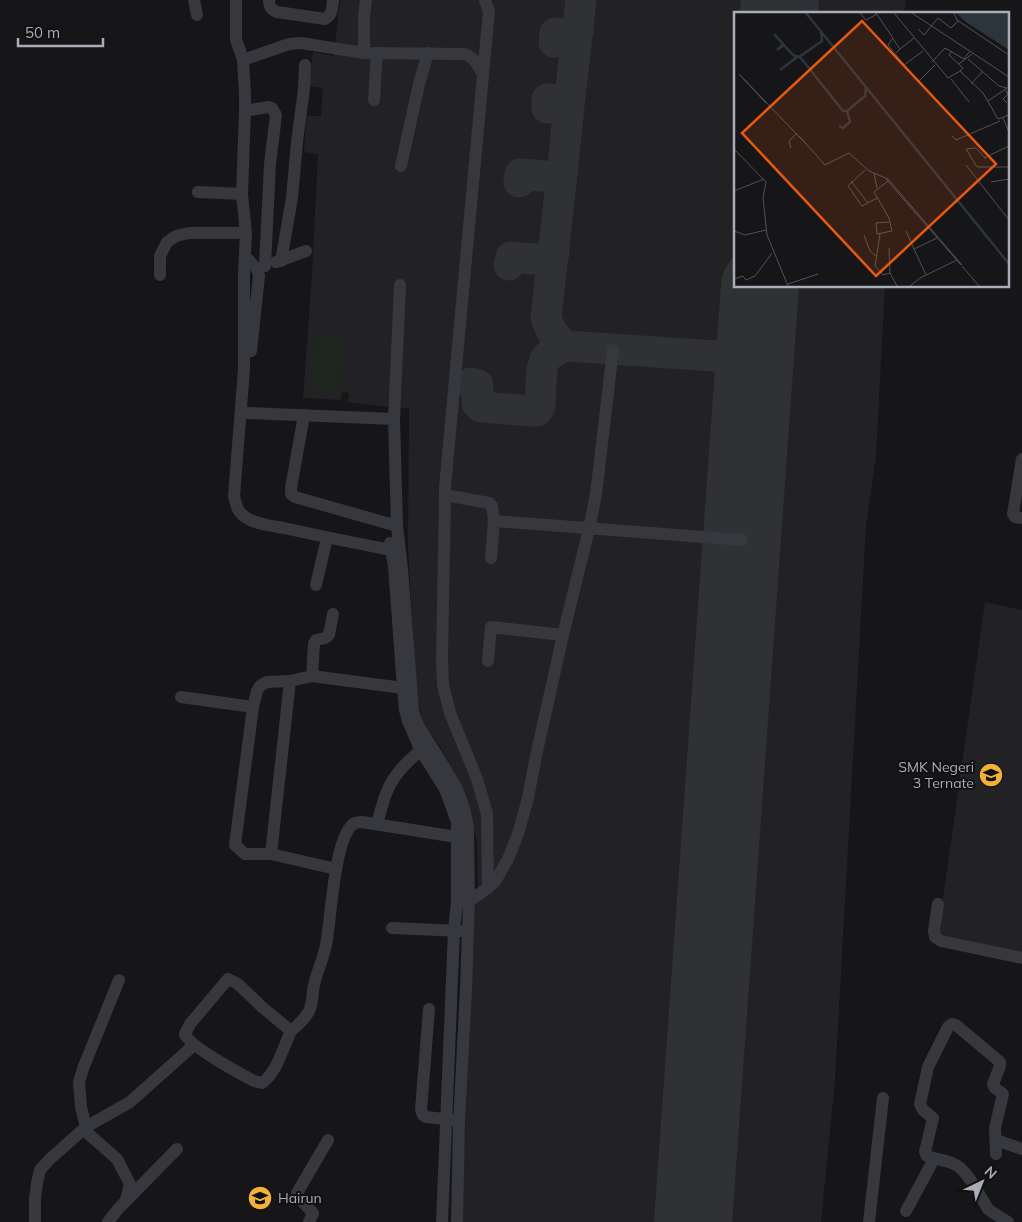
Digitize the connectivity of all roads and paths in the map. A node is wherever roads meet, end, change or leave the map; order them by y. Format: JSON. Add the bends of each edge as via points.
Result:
{"nodes":[{"id":1,"x":194,"y":0,"type":"edge"},
{"id":2,"x":236,"y":0,"type":"edge"},
{"id":3,"x":269,"y":0,"type":"edge"},
{"id":4,"x":333,"y":0,"type":"edge"},
{"id":5,"x":366,"y":0,"type":"edge"},
{"id":6,"x":485,"y":0,"type":"edge"},
{"id":7,"x":197,"y":15,"type":"dead end"},
{"id":8,"x":370,"y":53,"type":"junction"},
{"id":9,"x":428,"y":53,"type":"junction"},
{"id":10,"x":243,"y":60,"type":"junction"},
{"id":11,"x":305,"y":66,"type":"dead end"},
{"id":12,"x":483,"y":75,"type":"junction"},
{"id":13,"x":374,"y":100,"type":"dead end"},
{"id":14,"x":245,"y":111,"type":"junction"},
{"id":15,"x":401,"y":166,"type":"dead end"},
{"id":16,"x":198,"y":192,"type":"dead end"},
{"id":17,"x":242,"y":194,"type":"junction"},
{"id":18,"x":246,"y":233,"type":"junction"},
{"id":19,"x":306,"y":251,"type":"dead end"},
{"id":20,"x":245,"y":256,"type":"junction"},
{"id":21,"x":281,"y":261,"type":"junction"},
{"id":22,"x":261,"y":268,"type":"junction"},
{"id":23,"x":160,"y":275,"type":"dead end"},
{"id":24,"x":400,"y":285,"type":"dead end"},
{"id":25,"x":613,"y":350,"type":"dead end"},
{"id":26,"x":248,"y":412,"type":"junction"},
{"id":27,"x":304,"y":415,"type":"junction"},
{"id":28,"x":394,"y":420,"type":"junction"},
{"id":29,"x":1022,"y":459,"type":"edge"},
{"id":30,"x":445,"y":495,"type":"junction"},
{"id":31,"x":1022,"y":518,"type":"edge"},
{"id":32,"x":494,"y":521,"type":"junction"},
{"id":33,"x":397,"y":526,"type":"junction"},
{"id":34,"x":589,"y":529,"type":"junction"},
{"id":35,"x":327,"y":538,"type":"junction"},
{"id":36,"x":742,"y":540,"type":"dead end"},
{"id":37,"x":395,"y":546,"type":"junction"},
{"id":38,"x":491,"y":558,"type":"dead end"},
{"id":39,"x":316,"y":585,"type":"dead end"},
{"id":40,"x":333,"y":614,"type":"dead end"},
{"id":41,"x":562,"y":635,"type":"junction"},
{"id":42,"x":488,"y":661,"type":"dead end"},
{"id":43,"x":312,"y":676,"type":"junction"},
{"id":44,"x":290,"y":681,"type":"junction"},
{"id":45,"x":402,"y":688,"type":"junction"},
{"id":46,"x":181,"y":697,"type":"dead end"},
{"id":47,"x":254,"y":707,"type":"junction"},
{"id":48,"x":425,"y":748,"type":"junction"},
{"id":49,"x":377,"y":824,"type":"junction"},
{"id":50,"x":462,"y":838,"type":"junction"},
{"id":51,"x":271,"y":854,"type":"junction"},
{"id":52,"x":336,"y":869,"type":"junction"},
{"id":53,"x":488,"y":888,"type":"junction"},
{"id":54,"x":463,"y":902,"type":"junction"},
{"id":55,"x":938,"y":904,"type":"dead end"},
{"id":56,"x":392,"y":928,"type":"dead end"},
{"id":57,"x":461,"y":931,"type":"junction"},
{"id":58,"x":1022,"y":958,"type":"edge"},
{"id":59,"x":119,"y":980,"type":"dead end"},
{"id":60,"x":429,"y":1009,"type":"dead end"},
{"id":61,"x":290,"y":1031,"type":"junction"},
{"id":62,"x":194,"y":1044,"type":"junction"},
{"id":63,"x":883,"y":1098,"type":"dead end"},
{"id":64,"x":453,"y":1120,"type":"junction"},
{"id":65,"x":85,"y":1129,"type":"junction"},
{"id":66,"x":328,"y":1140,"type":"dead end"},
{"id":67,"x":996,"y":1140,"type":"junction"},
{"id":68,"x":177,"y":1149,"type":"dead end"},
{"id":69,"x":1022,"y":1149,"type":"edge"},
{"id":70,"x":996,"y":1154,"type":"dead end"},
{"id":71,"x":934,"y":1159,"type":"junction"},
{"id":72,"x":126,"y":1200,"type":"junction"},
{"id":73,"x":906,"y":1211,"type":"dead end"},
{"id":74,"x":35,"y":1222,"type":"edge"},
{"id":75,"x":108,"y":1222,"type":"edge"},
{"id":76,"x":309,"y":1222,"type":"edge"},
{"id":77,"x":442,"y":1222,"type":"edge"},
{"id":78,"x":456,"y":1222,"type":"edge"},
{"id":79,"x":869,"y":1222,"type":"edge"},
{"id":80,"x":1008,"y":1222,"type":"edge"}],
"edges":[{"from":1,"to":7,"type":"street"},
{"from":2,"to":10,"type":"street","via":[[236,39]]},
{"from":3,"to":4,"type":"street","via":[[272,10],[277,12],[325,19],[331,14]]},
{"from":5,"to":8,"type":"street","via":[[364,16]]},
{"from":6,"to":12,"type":"street","via":[[489,12]]},
{"from":8,"to":9,"type":"street"},
{"from":8,"to":10,"type":"street","via":[[301,43],[288,44]]},
{"from":8,"to":13,"type":"street"},
{"from":9,"to":12,"type":"street","via":[[472,56]]},
{"from":9,"to":15,"type":"street"},
{"from":10,"to":14,"type":"street"},
{"from":11,"to":21,"type":"street","via":[[292,198]]},
{"from":12,"to":30,"type":"street"},
{"from":14,"to":17,"type":"street"},
{"from":14,"to":22,"type":"street","via":[[268,107],[276,115]]},
{"from":16,"to":17,"type":"street"},
{"from":17,"to":18,"type":"street"},
{"from":18,"to":20,"type":"street"},
{"from":18,"to":23,"type":"street","via":[[176,236],[167,242],[160,256]]},
{"from":19,"to":21,"type":"street"},
{"from":20,"to":22,"type":"street"},
{"from":20,"to":35,"type":"street","via":[[244,370],[234,496],[237,509],[246,518],[263,524]]},
{"from":21,"to":22,"type":"street"},
{"from":22,"to":26,"type":"street","via":[[252,339]]},
{"from":24,"to":28,"type":"street"},
{"from":25,"to":34,"type":"street"},
{"from":26,"to":27,"type":"street"},
{"from":26,"to":37,"type":"street","via":[[240,494],[248,510],[266,517]]},
{"from":27,"to":28,"type":"street"},
{"from":27,"to":33,"type":"street","via":[[292,494]]},
{"from":28,"to":33,"type":"street"},
{"from":29,"to":31,"type":"street","via":[[1013,514]]},
{"from":30,"to":32,"type":"street","via":[[489,503]]},
{"from":30,"to":53,"type":"street","via":[[443,686],[477,779],[486,814]]},
{"from":32,"to":34,"type":"street"},
{"from":32,"to":38,"type":"street"},
{"from":33,"to":37,"type":"street"},
{"from":34,"to":36,"type":"street"},
{"from":34,"to":41,"type":"street"},
{"from":35,"to":37,"type":"street"},
{"from":35,"to":39,"type":"street"},
{"from":37,"to":45,"type":"street"},
{"from":37,"to":48,"type":"street","via":[[413,711]]},
{"from":40,"to":43,"type":"street","via":[[329,635],[314,644]]},
{"from":41,"to":42,"type":"street","via":[[491,627]]},
{"from":41,"to":53,"type":"street","via":[[518,834],[508,859]]},
{"from":43,"to":44,"type":"street"},
{"from":43,"to":45,"type":"street"},
{"from":44,"to":47,"type":"street","via":[[267,682],[260,686]]},
{"from":44,"to":51,"type":"street"},
{"from":45,"to":48,"type":"street","via":[[408,721]]},
{"from":46,"to":47,"type":"street"},
{"from":47,"to":51,"type":"street","via":[[235,844],[245,854]]},
{"from":48,"to":49,"type":"street","via":[[393,780]]},
{"from":48,"to":50,"type":"street","via":[[440,760],[457,790],[468,828]]},
{"from":49,"to":50,"type":"street"},
{"from":49,"to":52,"type":"street","via":[[354,823],[342,846]]},
{"from":50,"to":54,"type":"street"},
{"from":51,"to":52,"type":"street"},
{"from":52,"to":61,"type":"street","via":[[326,945],[310,1010]]},
{"from":53,"to":54,"type":"street"},
{"from":54,"to":57,"type":"street"},
{"from":55,"to":58,"type":"street","via":[[935,937]]},
{"from":56,"to":57,"type":"street"},
{"from":57,"to":64,"type":"street"},
{"from":59,"to":65,"type":"street","via":[[79,1082]]},
{"from":60,"to":64,"type":"street","via":[[421,1110],[426,1117]]},
{"from":61,"to":62,"type":"street","via":[[272,1073],[262,1083],[229,1067]]},
{"from":61,"to":62,"type":"street","via":[[238,984],[228,980],[190,1024],[185,1034]]},
{"from":62,"to":65,"type":"street","via":[[130,1102]]},
{"from":63,"to":79,"type":"street"},
{"from":64,"to":77,"type":"street"},
{"from":64,"to":78,"type":"street"},
{"from":65,"to":72,"type":"street","via":[[117,1159],[130,1184]]},
{"from":65,"to":74,"type":"street","via":[[40,1170]]},
{"from":66,"to":76,"type":"street","via":[[297,1193],[313,1213]]},
{"from":67,"to":69,"type":"street"},
{"from":67,"to":70,"type":"street"},
{"from":67,"to":71,"type":"street","via":[[995,1128],[1003,1094],[993,1084],[1000,1062],[952,1024],[928,1066],[920,1104],[932,1118],[924,1152]]},
{"from":68,"to":72,"type":"street"},
{"from":71,"to":73,"type":"street"},
{"from":71,"to":80,"type":"street","via":[[963,1169],[988,1209]]},
{"from":72,"to":75,"type":"street"}]}
